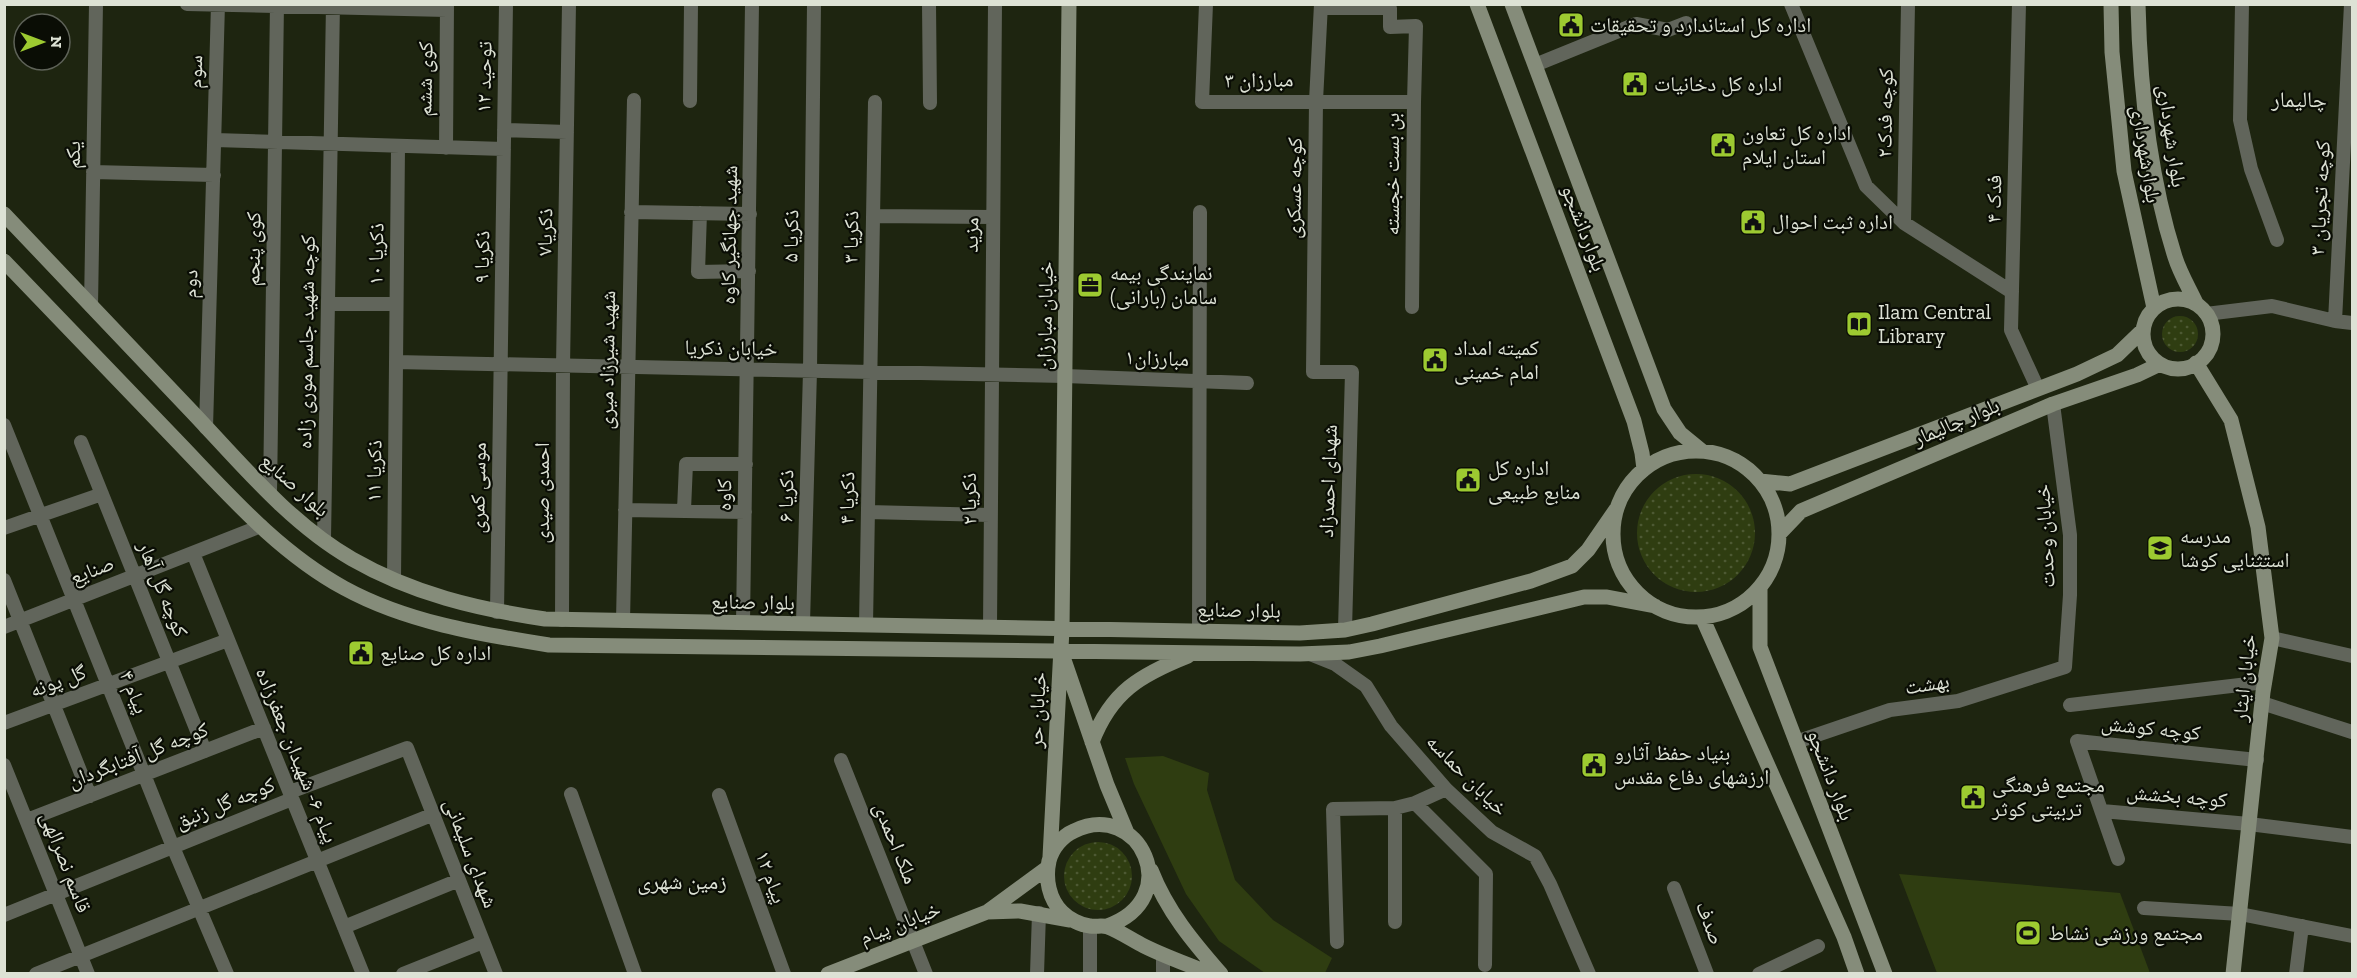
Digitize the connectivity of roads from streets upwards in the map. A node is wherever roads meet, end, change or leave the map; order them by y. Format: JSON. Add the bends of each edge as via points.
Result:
{"nodes":[{"id":1,"x":96,"y":4,"type":"edge"},
{"id":2,"x":187,"y":4,"type":"edge"},
{"id":3,"x":506,"y":4,"type":"edge"},
{"id":4,"x":569,"y":4,"type":"edge"},
{"id":5,"x":691,"y":4,"type":"edge"},
{"id":6,"x":752,"y":4,"type":"edge"},
{"id":7,"x":814,"y":4,"type":"edge"},
{"id":8,"x":929,"y":4,"type":"edge"},
{"id":9,"x":995,"y":4,"type":"edge"},
{"id":10,"x":1069,"y":4,"type":"edge"},
{"id":11,"x":1206,"y":4,"type":"edge"},
{"id":12,"x":1477,"y":4,"type":"edge"},
{"id":13,"x":1512,"y":4,"type":"edge"},
{"id":14,"x":1791,"y":4,"type":"edge"},
{"id":15,"x":1908,"y":4,"type":"edge"},
{"id":16,"x":2019,"y":4,"type":"edge"},
{"id":17,"x":2111,"y":4,"type":"edge"},
{"id":18,"x":2138,"y":4,"type":"edge"},
{"id":19,"x":2242,"y":4,"type":"edge"},
{"id":20,"x":2351,"y":4,"type":"edge"},
{"id":21,"x":218,"y":5,"type":"edge"},
{"id":22,"x":277,"y":5,"type":"edge"},
{"id":23,"x":333,"y":6,"type":"edge"},
{"id":24,"x":1320,"y":6,"type":"edge"},
{"id":25,"x":1390,"y":6,"type":"edge"},
{"id":26,"x":447,"y":7,"type":"edge"},
{"id":27,"x":1686,"y":23,"type":"dead end"},
{"id":28,"x":1535,"y":65,"type":"junction"},
{"id":29,"x":633,"y":100,"type":"dead end"},
{"id":30,"x":690,"y":101,"type":"dead end"},
{"id":31,"x":1316,"y":101,"type":"junction"},
{"id":32,"x":874,"y":102,"type":"dead end"},
{"id":33,"x":1414,"y":102,"type":"junction"},
{"id":34,"x":930,"y":103,"type":"dead end"},
{"id":35,"x":504,"y":130,"type":"junction"},
{"id":36,"x":567,"y":132,"type":"junction"},
{"id":37,"x":214,"y":140,"type":"junction"},
{"id":38,"x":276,"y":143,"type":"junction"},
{"id":39,"x":331,"y":145,"type":"junction"},
{"id":40,"x":398,"y":147,"type":"junction"},
{"id":41,"x":446,"y":148,"type":"junction"},
{"id":42,"x":504,"y":149,"type":"junction"},
{"id":43,"x":93,"y":172,"type":"junction"},
{"id":44,"x":214,"y":175,"type":"junction"},
{"id":45,"x":631,"y":212,"type":"junction"},
{"id":46,"x":1200,"y":212,"type":"dead end"},
{"id":47,"x":699,"y":213,"type":"junction"},
{"id":48,"x":4,"y":214,"type":"edge"},
{"id":49,"x":750,"y":214,"type":"junction"},
{"id":50,"x":873,"y":216,"type":"junction"},
{"id":51,"x":993,"y":217,"type":"junction"},
{"id":52,"x":1904,"y":223,"type":"junction"},
{"id":53,"x":2277,"y":240,"type":"dead end"},
{"id":54,"x":4,"y":261,"type":"edge"},
{"id":55,"x":749,"y":271,"type":"junction"},
{"id":56,"x":2012,"y":292,"type":"junction"},
{"id":57,"x":328,"y":304,"type":"junction"},
{"id":58,"x":396,"y":304,"type":"junction"},
{"id":59,"x":92,"y":306,"type":"junction"},
{"id":60,"x":1412,"y":307,"type":"dead end"},
{"id":61,"x":2154,"y":308,"type":"junction"},
{"id":62,"x":2201,"y":309,"type":"junction"},
{"id":63,"x":2335,"y":321,"type":"junction"},
{"id":64,"x":2352,"y":323,"type":"edge"},
{"id":65,"x":2143,"y":330,"type":"junction"},
{"id":66,"x":396,"y":362,"type":"junction"},
{"id":67,"x":2196,"y":363,"type":"junction"},
{"id":68,"x":502,"y":364,"type":"junction"},
{"id":69,"x":2160,"y":364,"type":"junction"},
{"id":70,"x":563,"y":366,"type":"junction"},
{"id":71,"x":628,"y":367,"type":"junction"},
{"id":72,"x":748,"y":369,"type":"junction"},
{"id":73,"x":810,"y":370,"type":"junction"},
{"id":74,"x":870,"y":372,"type":"junction"},
{"id":75,"x":1313,"y":372,"type":"joint"},
{"id":76,"x":991,"y":373,"type":"junction"},
{"id":77,"x":1065,"y":376,"type":"junction"},
{"id":78,"x":1198,"y":381,"type":"junction"},
{"id":79,"x":1248,"y":382,"type":"dead end"},
{"id":80,"x":2038,"y":389,"type":"junction"},
{"id":81,"x":2053,"y":404,"type":"junction"},
{"id":82,"x":4,"y":425,"type":"edge"},
{"id":83,"x":206,"y":428,"type":"junction"},
{"id":84,"x":81,"y":442,"type":"dead end"},
{"id":85,"x":1702,"y":451,"type":"junction"},
{"id":86,"x":746,"y":464,"type":"junction"},
{"id":87,"x":1644,"y":469,"type":"junction"},
{"id":88,"x":1760,"y":481,"type":"junction"},
{"id":89,"x":270,"y":493,"type":"junction"},
{"id":90,"x":102,"y":494,"type":"junction"},
{"id":91,"x":1617,"y":508,"type":"junction"},
{"id":92,"x":625,"y":510,"type":"junction"},
{"id":93,"x":684,"y":510,"type":"junction"},
{"id":94,"x":745,"y":512,"type":"junction"},
{"id":95,"x":868,"y":512,"type":"junction"},
{"id":96,"x":990,"y":515,"type":"junction"},
{"id":97,"x":41,"y":516,"type":"junction"},
{"id":98,"x":261,"y":526,"type":"junction"},
{"id":99,"x":4,"y":528,"type":"edge"},
{"id":100,"x":1779,"y":534,"type":"junction"},
{"id":101,"x":324,"y":539,"type":"junction"},
{"id":102,"x":193,"y":553,"type":"junction"},
{"id":103,"x":135,"y":576,"type":"junction"},
{"id":104,"x":4,"y":580,"type":"edge"},
{"id":105,"x":394,"y":580,"type":"junction"},
{"id":106,"x":1760,"y":587,"type":"junction"},
{"id":107,"x":74,"y":600,"type":"junction"},
{"id":108,"x":472,"y":606,"type":"junction"},
{"id":109,"x":1655,"y":606,"type":"junction"},
{"id":110,"x":497,"y":612,"type":"junction"},
{"id":111,"x":1702,"y":617,"type":"junction"},
{"id":112,"x":562,"y":620,"type":"junction"},
{"id":113,"x":21,"y":621,"type":"junction"},
{"id":114,"x":623,"y":621,"type":"junction"},
{"id":115,"x":743,"y":622,"type":"junction"},
{"id":116,"x":803,"y":623,"type":"junction"},
{"id":117,"x":866,"y":625,"type":"junction"},
{"id":118,"x":4,"y":627,"type":"edge"},
{"id":119,"x":990,"y":627,"type":"junction"},
{"id":120,"x":1062,"y":629,"type":"junction"},
{"id":121,"x":467,"y":630,"type":"junction"},
{"id":122,"x":1345,"y":630,"type":"junction"},
{"id":123,"x":1199,"y":631,"type":"junction"},
{"id":124,"x":2272,"y":638,"type":"junction"},
{"id":125,"x":228,"y":640,"type":"junction"},
{"id":126,"x":1061,"y":651,"type":"junction"},
{"id":127,"x":1196,"y":653,"type":"junction"},
{"id":128,"x":1310,"y":654,"type":"junction"},
{"id":129,"x":2352,"y":656,"type":"edge"},
{"id":130,"x":169,"y":662,"type":"junction"},
{"id":131,"x":2065,"y":667,"type":"joint"},
{"id":132,"x":2265,"y":682,"type":"junction"},
{"id":133,"x":109,"y":685,"type":"junction"},
{"id":134,"x":2262,"y":703,"type":"junction"},
{"id":135,"x":54,"y":705,"type":"junction"},
{"id":136,"x":2070,"y":705,"type":"dead end"},
{"id":137,"x":4,"y":723,"type":"edge"},
{"id":138,"x":264,"y":728,"type":"junction"},
{"id":139,"x":2352,"y":732,"type":"edge"},
{"id":140,"x":1092,"y":742,"type":"junction"},
{"id":141,"x":1796,"y":742,"type":"junction"},
{"id":142,"x":407,"y":748,"type":"joint"},
{"id":143,"x":205,"y":751,"type":"junction"},
{"id":144,"x":841,"y":760,"type":"dead end"},
{"id":145,"x":2257,"y":760,"type":"junction"},
{"id":146,"x":4,"y":765,"type":"edge"},
{"id":147,"x":145,"y":774,"type":"junction"},
{"id":148,"x":1446,"y":789,"type":"junction"},
{"id":149,"x":571,"y":794,"type":"dead end"},
{"id":150,"x":719,"y":795,"type":"dead end"},
{"id":151,"x":90,"y":796,"type":"junction"},
{"id":152,"x":291,"y":796,"type":"junction"},
{"id":153,"x":1415,"y":803,"type":"junction"},
{"id":154,"x":1395,"y":808,"type":"junction"},
{"id":155,"x":2102,"y":811,"type":"junction"},
{"id":156,"x":434,"y":814,"type":"junction"},
{"id":157,"x":27,"y":820,"type":"junction"},
{"id":158,"x":2249,"y":824,"type":"junction"},
{"id":159,"x":1127,"y":833,"type":"junction"},
{"id":160,"x":2352,"y":837,"type":"edge"},
{"id":161,"x":173,"y":847,"type":"junction"},
{"id":162,"x":2118,"y":859,"type":"dead end"},
{"id":163,"x":317,"y":860,"type":"junction"},
{"id":164,"x":1049,"y":863,"type":"junction"},
{"id":165,"x":1148,"y":863,"type":"junction"},
{"id":166,"x":459,"y":880,"type":"junction"},
{"id":167,"x":1674,"y":888,"type":"dead end"},
{"id":168,"x":56,"y":894,"type":"junction"},
{"id":169,"x":2144,"y":908,"type":"dead end"},
{"id":170,"x":199,"y":909,"type":"junction"},
{"id":171,"x":987,"y":912,"type":"junction"},
{"id":172,"x":1039,"y":913,"type":"junction"},
{"id":173,"x":2240,"y":914,"type":"junction"},
{"id":174,"x":4,"y":915,"type":"edge"},
{"id":175,"x":1074,"y":921,"type":"junction"},
{"id":176,"x":1395,"y":922,"type":"dead end"},
{"id":177,"x":1090,"y":926,"type":"junction"},
{"id":178,"x":1107,"y":926,"type":"junction"},
{"id":179,"x":2302,"y":926,"type":"junction"},
{"id":180,"x":344,"y":927,"type":"junction"},
{"id":181,"x":2352,"y":936,"type":"edge"},
{"id":182,"x":912,"y":941,"type":"junction"},
{"id":183,"x":483,"y":942,"type":"junction"},
{"id":184,"x":1337,"y":942,"type":"dead end"},
{"id":185,"x":1818,"y":946,"type":"dead end"},
{"id":186,"x":1163,"y":955,"type":"junction"},
{"id":187,"x":81,"y":957,"type":"junction"},
{"id":188,"x":1485,"y":965,"type":"dead end"},
{"id":189,"x":1760,"y":973,"type":"edge"},
{"id":190,"x":36,"y":974,"type":"edge"},
{"id":191,"x":88,"y":974,"type":"edge"},
{"id":192,"x":227,"y":974,"type":"edge"},
{"id":193,"x":363,"y":974,"type":"edge"},
{"id":194,"x":403,"y":974,"type":"edge"},
{"id":195,"x":496,"y":974,"type":"edge"},
{"id":196,"x":635,"y":974,"type":"edge"},
{"id":197,"x":784,"y":974,"type":"edge"},
{"id":198,"x":828,"y":974,"type":"edge"},
{"id":199,"x":926,"y":974,"type":"edge"},
{"id":200,"x":1037,"y":974,"type":"edge"},
{"id":201,"x":1090,"y":974,"type":"edge"},
{"id":202,"x":1163,"y":974,"type":"edge"},
{"id":203,"x":1212,"y":974,"type":"edge"},
{"id":204,"x":1221,"y":974,"type":"edge"},
{"id":205,"x":1588,"y":974,"type":"edge"},
{"id":206,"x":1707,"y":974,"type":"edge"},
{"id":207,"x":1857,"y":974,"type":"edge"},
{"id":208,"x":1885,"y":974,"type":"edge"},
{"id":209,"x":2233,"y":974,"type":"edge"},
{"id":210,"x":2296,"y":974,"type":"edge"}],
"edges":[{"from":1,"to":43,"type":"street","name":"یکم"},
{"from":2,"to":21,"type":"street"},
{"from":3,"to":35,"type":"street","name":"توحید ۱۲"},
{"from":4,"to":36,"type":"street","name":"ذکریا۷"},
{"from":5,"to":30,"type":"street"},
{"from":6,"to":49,"type":"street","name":"شهید جهانگیر کاوه"},
{"from":7,"to":73,"type":"street","name":"ذکریا ۵"},
{"from":8,"to":34,"type":"street"},
{"from":9,"to":51,"type":"street","name":"مزید"},
{"from":10,"to":77,"type":"street","name":"خیابان مبارزان"},
{"from":11,"to":31,"type":"street","name":"مبارزان ۳","via":[[1202,102]]},
{"from":12,"to":87,"type":"street","name":"بلواردانشجو","via":[[1634,421]]},
{"from":13,"to":28,"type":"street","name":"بلواردانشجو"},
{"from":14,"to":52,"type":"street","via":[[1866,186]]},
{"from":15,"to":52,"type":"street","name":"کوچه فدک۲"},
{"from":16,"to":56,"type":"street","name":"فدک ۴"},
{"from":17,"to":61,"type":"street","name":"بلوارشهرداری","via":[[2124,171]]},
{"from":18,"to":62,"type":"street","name":"بلوار شهرداری","via":[[2151,165],[2175,259]]},
{"from":19,"to":53,"type":"street","via":[[2240,120],[2251,169]]},
{"from":20,"to":63,"type":"street","name":"کوچه تجریان ۳"},
{"from":21,"to":22,"type":"street"},
{"from":21,"to":37,"type":"street","name":"سوم"},
{"from":22,"to":23,"type":"street"},
{"from":22,"to":38,"type":"street","name":"کوی پنجم"},
{"from":23,"to":26,"type":"street"},
{"from":23,"to":39,"type":"street","name":"کوچه شهید جاسم موری زاده"},
{"from":24,"to":25,"type":"street"},
{"from":24,"to":31,"type":"street","name":"کوچه عسکری"},
{"from":25,"to":33,"type":"street","via":[[1390,27],[1416,26]]},
{"from":26,"to":41,"type":"street","name":"کوی ششم"},
{"from":27,"to":28,"type":"street","via":[[1668,30],[1636,24]]},
{"from":28,"to":85,"type":"street","name":"بلواردانشجو","via":[[1664,409],[1680,434]]},
{"from":29,"to":45,"type":"street","name":"شهید شیرزاد میری"},
{"from":31,"to":33,"type":"street","name":"بن بست خجسته"},
{"from":31,"to":75,"type":"street","name":"کوچه عسکری"},
{"from":32,"to":50,"type":"street","name":"ذکریا ۳"},
{"from":33,"to":60,"type":"street","name":"بن بست خجسته"},
{"from":35,"to":36,"type":"street"},
{"from":35,"to":42,"type":"street","name":"توحید ۱۲"},
{"from":36,"to":70,"type":"street","name":"ذکریا۷"},
{"from":37,"to":38,"type":"street"},
{"from":37,"to":44,"type":"street","name":"دوم"},
{"from":38,"to":39,"type":"street"},
{"from":38,"to":89,"type":"street","name":"کوی پنجم"},
{"from":39,"to":40,"type":"street"},
{"from":39,"to":57,"type":"street","name":"کوچه شهید جاسم موری زاده"},
{"from":40,"to":41,"type":"street"},
{"from":40,"to":58,"type":"street","name":"ذکریا ۱۰"},
{"from":41,"to":42,"type":"street"},
{"from":42,"to":68,"type":"street","name":"ذکریا ۹"},
{"from":43,"to":44,"type":"street"},
{"from":43,"to":59,"type":"street","name":"یکم"},
{"from":44,"to":83,"type":"street","name":"دوم"},
{"from":45,"to":47,"type":"street"},
{"from":45,"to":71,"type":"street","name":"شهید شیرزاد میری"},
{"from":46,"to":78,"type":"street"},
{"from":47,"to":49,"type":"street"},
{"from":47,"to":55,"type":"street","via":[[698,272]]},
{"from":48,"to":59,"type":"street","name":"بلوار صنایع"},
{"from":49,"to":55,"type":"street","name":"شهید جهانگیر کاوه"},
{"from":50,"to":51,"type":"street"},
{"from":50,"to":74,"type":"street","name":"ذکریا ۳"},
{"from":51,"to":76,"type":"street","name":"مزید"},
{"from":52,"to":56,"type":"street"},
{"from":54,"to":98,"type":"street","name":"بلوار صنایع"},
{"from":55,"to":72,"type":"street","name":"شهید جهانگیر کاوه"},
{"from":56,"to":80,"type":"street","name":"فدک ۴","via":[[2011,330]]},
{"from":57,"to":58,"type":"street"},
{"from":57,"to":101,"type":"street","name":"کوچه شهید جاسم موری زاده"},
{"from":58,"to":66,"type":"street","name":"ذکریا ۱۰"},
{"from":59,"to":83,"type":"street","name":"بلوار صنایع"},
{"from":61,"to":62,"type":"street","via":[[2163,301],[2185,299]]},
{"from":61,"to":65,"type":"street"},
{"from":62,"to":63,"type":"street","via":[[2272,306]]},
{"from":62,"to":67,"type":"street","via":[[2212,327],[2212,338],[2204,357]]},
{"from":63,"to":64,"type":"street"},
{"from":65,"to":69,"type":"street","via":[[2146,349]]},
{"from":65,"to":80,"type":"street","name":"بلوار چالیمار","via":[[2117,355]]},
{"from":66,"to":68,"type":"street","name":"خیابان ذکریا"},
{"from":66,"to":105,"type":"street","name":"ذکریا ۱۱"},
{"from":67,"to":69,"type":"street","via":[[2178,369]]},
{"from":67,"to":124,"type":"street","name":"خیابان ایثار","via":[[2231,420],[2259,527]]},
{"from":68,"to":70,"type":"street","name":"خیابان ذکریا"},
{"from":68,"to":110,"type":"street","name":"موسی کمری"},
{"from":69,"to":81,"type":"street","name":"بلوار چالیمار"},
{"from":70,"to":71,"type":"street","name":"خیابان ذکریا"},
{"from":70,"to":112,"type":"street","name":"احمدی صیدی"},
{"from":71,"to":72,"type":"street","name":"خیابان ذکریا"},
{"from":71,"to":92,"type":"street","name":"شهید شیرزاد میری"},
{"from":72,"to":73,"type":"street","name":"خیابان ذکریا"},
{"from":72,"to":86,"type":"street","name":"کاوه"},
{"from":73,"to":74,"type":"street","name":"خیابان ذکریا"},
{"from":73,"to":116,"type":"street","name":"ذکریا ۶"},
{"from":74,"to":76,"type":"street","name":"خیابان ذکریا"},
{"from":74,"to":95,"type":"street","name":"ذکریا ۴"},
{"from":75,"to":122,"type":"street","name":"شهدای احمدزاد","via":[[1352,372]]},
{"from":76,"to":77,"type":"street","name":"خیابان ذکریا"},
{"from":76,"to":96,"type":"street","name":"ذکریا ۲"},
{"from":77,"to":78,"type":"street","name":"مبارزان۱"},
{"from":77,"to":120,"type":"street","name":"خیابان مبارزان"},
{"from":78,"to":79,"type":"street","name":"مبارزان۱"},
{"from":78,"to":123,"type":"street"},
{"from":80,"to":88,"type":"street","name":"بلوار چالیمار","via":[[1790,484]]},
{"from":81,"to":100,"type":"street","name":"بلوار چالیمار","via":[[1801,511]]},
{"from":81,"to":131,"type":"street","name":"خیابان وحدت","via":[[2070,536]]},
{"from":82,"to":97,"type":"street","name":"پیام ۴"},
{"from":83,"to":89,"type":"street","name":"بلوار صنایع"},
{"from":84,"to":90,"type":"street","name":"کوچه گل آهار"},
{"from":85,"to":87,"type":"street","via":[[1662,458]]},
{"from":85,"to":88,"type":"street","via":[[1724,455]]},
{"from":86,"to":93,"type":"street","via":[[686,464]]},
{"from":86,"to":94,"type":"street","name":"کاوه"},
{"from":87,"to":91,"type":"street"},
{"from":88,"to":100,"type":"street","via":[[1774,506]]},
{"from":89,"to":101,"type":"street","name":"بلوار صنایع"},
{"from":90,"to":97,"type":"street"},
{"from":90,"to":103,"type":"street","name":"کوچه گل آهار"},
{"from":91,"to":109,"type":"street","via":[[1613,536],[1618,564],[1633,588]]},
{"from":91,"to":122,"type":"street","name":"بلوار صنایع","via":[[1572,566],[1531,581]]},
{"from":92,"to":93,"type":"street"},
{"from":92,"to":114,"type":"street","name":"شهید شیرزاد میری"},
{"from":93,"to":94,"type":"street"},
{"from":94,"to":115,"type":"street","name":"کاوه"},
{"from":95,"to":96,"type":"street"},
{"from":95,"to":117,"type":"street","name":"ذکریا ۴"},
{"from":96,"to":119,"type":"street","name":"ذکریا ۲"},
{"from":97,"to":99,"type":"street"},
{"from":97,"to":107,"type":"street","name":"پیام ۴"},
{"from":98,"to":102,"type":"street","name":"صنایع"},
{"from":98,"to":121,"type":"street","name":"بلوار صنایع","via":[[343,588],[397,612]]},
{"from":100,"to":106,"type":"street","via":[[1773,562]]},
{"from":101,"to":105,"type":"street","name":"بلوار صنایع","via":[[350,558]]},
{"from":102,"to":103,"type":"street","name":"صنایع"},
{"from":102,"to":125,"type":"street","name":"پیام ۶- شهیدان جعفرزاده"},
{"from":103,"to":107,"type":"street","name":"صنایع"},
{"from":103,"to":130,"type":"street","name":"کوچه گل آهار"},
{"from":104,"to":113,"type":"street"},
{"from":105,"to":108,"type":"street","name":"بلوار صنایع"},
{"from":106,"to":111,"type":"street","via":[[1734,607]]},
{"from":106,"to":141,"type":"street","name":"بلوار دانشجو","via":[[1760,647]]},
{"from":107,"to":113,"type":"street","name":"صنایع"},
{"from":107,"to":133,"type":"street","name":"پیام ۴"},
{"from":108,"to":110,"type":"street","name":"بلوار صنایع"},
{"from":108,"to":121,"type":"street"},
{"from":109,"to":111,"type":"street","via":[[1670,613]]},
{"from":109,"to":128,"type":"street","name":"بلوار صنایع","via":[[1584,597],[1380,646]]},
{"from":110,"to":112,"type":"street","name":"بلوار صنایع"},
{"from":111,"to":207,"type":"street"},
{"from":112,"to":114,"type":"street","name":"بلوار صنایع"},
{"from":113,"to":118,"type":"street","name":"صنایع"},
{"from":113,"to":135,"type":"street"},
{"from":114,"to":115,"type":"street","name":"بلوار صنایع"},
{"from":115,"to":116,"type":"street","name":"بلوار صنایع"},
{"from":116,"to":117,"type":"street","name":"بلوار صنایع"},
{"from":117,"to":119,"type":"street","name":"بلوار صنایع"},
{"from":119,"to":120,"type":"street","name":"بلوار صنایع"},
{"from":120,"to":123,"type":"street","name":"بلوار صنایع"},
{"from":120,"to":126,"type":"street","name":"خیابان مبارزان"},
{"from":121,"to":126,"type":"street","name":"بلوار صنایع","via":[[549,645]]},
{"from":122,"to":123,"type":"street","name":"بلوار صنایع"},
{"from":124,"to":129,"type":"street"},
{"from":124,"to":132,"type":"street","name":"خیابان ایثار"},
{"from":125,"to":130,"type":"street","name":"گل پونه"},
{"from":125,"to":138,"type":"street","name":"پیام ۶- شهیدان جعفرزاده"},
{"from":126,"to":127,"type":"street","name":"بلوار صنایع"},
{"from":126,"to":140,"type":"street","name":"خیابان حر"},
{"from":126,"to":164,"type":"street","name":"خیابان حر"},
{"from":127,"to":128,"type":"street","name":"بلوار صنایع"},
{"from":127,"to":140,"type":"street","via":[[1136,681],[1101,719]]},
{"from":128,"to":148,"type":"street","name":"خیابان حماسه","via":[[1335,664],[1366,686],[1391,726]]},
{"from":130,"to":133,"type":"street","name":"گل پونه"},
{"from":130,"to":143,"type":"street","name":"کوچه گل آهار"},
{"from":131,"to":141,"type":"street","name":"بهشت","via":[[1958,701],[1890,710]]},
{"from":132,"to":134,"type":"street","name":"خیابان ایثار"},
{"from":132,"to":136,"type":"street"},
{"from":133,"to":135,"type":"street","name":"گل پونه"},
{"from":133,"to":147,"type":"street","name":"پیام ۴"},
{"from":134,"to":139,"type":"street"},
{"from":134,"to":145,"type":"street","name":"خیابان ایثار"},
{"from":135,"to":137,"type":"street","name":"گل پونه"},
{"from":135,"to":151,"type":"street"},
{"from":138,"to":143,"type":"street","name":"کوچه گل آفتابگردان"},
{"from":138,"to":152,"type":"street","name":"پیام ۶- شهیدان جعفرزاده"},
{"from":140,"to":159,"type":"street","name":"خیابان حر"},
{"from":141,"to":208,"type":"street","name":"بلوار دانشجو"},
{"from":142,"to":152,"type":"street","name":"کوچه گل زنبق"},
{"from":142,"to":156,"type":"street","name":"شهدای سلیمانی"},
{"from":143,"to":147,"type":"street","name":"کوچه گل آفتابگردان"},
{"from":144,"to":182,"type":"street","name":"ملک احمدی"},
{"from":145,"to":155,"type":"street","name":"کوچه کوشش","via":[[2077,741]]},
{"from":145,"to":158,"type":"street","name":"خیابان ایثار"},
{"from":146,"to":157,"type":"street","name":"قاسم نصرالهی"},
{"from":147,"to":151,"type":"street","name":"کوچه گل آفتابگردان"},
{"from":147,"to":161,"type":"street","name":"پیام ۴"},
{"from":148,"to":153,"type":"street"},
{"from":148,"to":205,"type":"street","name":"خیابان حماسه","via":[[1492,832],[1535,856]]},
{"from":149,"to":196,"type":"street"},
{"from":150,"to":197,"type":"street","name":"پیام ۱۲"},
{"from":151,"to":157,"type":"street","name":"کوچه گل آفتابگردان"},
{"from":152,"to":161,"type":"street","name":"کوچه گل زنبق"},
{"from":152,"to":163,"type":"street","name":"پیام ۶- شهیدان جعفرزاده"},
{"from":153,"to":154,"type":"street"},
{"from":153,"to":188,"type":"street","via":[[1486,874]]},
{"from":154,"to":176,"type":"street"},
{"from":154,"to":184,"type":"street","via":[[1333,809]]},
{"from":155,"to":158,"type":"street","name":"کوچه بخشش"},
{"from":155,"to":162,"type":"street"},
{"from":156,"to":163,"type":"street"},
{"from":156,"to":166,"type":"street","name":"شهدای سلیمانی"},
{"from":157,"to":168,"type":"street","name":"قاسم نصرالهی"},
{"from":158,"to":160,"type":"street","name":"کوچه بخشش"},
{"from":158,"to":173,"type":"street","name":"خیابان ایثار"},
{"from":159,"to":164,"type":"street","via":[[1106,825],[1083,826],[1058,844]]},
{"from":159,"to":165,"type":"street"},
{"from":161,"to":168,"type":"street","name":"کوچه گل زنبق"},
{"from":161,"to":170,"type":"street","name":"پیام ۴"},
{"from":163,"to":170,"type":"street"},
{"from":163,"to":180,"type":"street","name":"پیام ۶- شهیدان جعفرزاده"},
{"from":164,"to":171,"type":"street","name":"خیابان پیام"},
{"from":164,"to":175,"type":"street","via":[[1052,899]]},
{"from":165,"to":178,"type":"street","via":[[1145,896],[1136,910]]},
{"from":165,"to":204,"type":"street","via":[[1161,895],[1189,937]]},
{"from":166,"to":180,"type":"street"},
{"from":166,"to":183,"type":"street","name":"شهدای سلیمانی"},
{"from":167,"to":206,"type":"street","name":"صدف"},
{"from":168,"to":174,"type":"street","name":"کوچه گل زنبق"},
{"from":168,"to":187,"type":"street","name":"قاسم نصرالهی"},
{"from":169,"to":173,"type":"street"},
{"from":170,"to":187,"type":"street"},
{"from":170,"to":192,"type":"street","name":"پیام ۴"},
{"from":171,"to":172,"type":"street","name":"خیابان پیام"},
{"from":171,"to":182,"type":"street","name":"خیابان پیام"},
{"from":172,"to":175,"type":"street","name":"خیابان پیام"},
{"from":172,"to":200,"type":"street"},
{"from":173,"to":179,"type":"street"},
{"from":173,"to":209,"type":"street","name":"خیابان ایثار"},
{"from":175,"to":177,"type":"street"},
{"from":177,"to":178,"type":"street"},
{"from":177,"to":201,"type":"street"},
{"from":178,"to":186,"type":"street"},
{"from":179,"to":181,"type":"street"},
{"from":179,"to":210,"type":"street"},
{"from":180,"to":193,"type":"street","name":"پیام ۶- شهیدان جعفرزاده"},
{"from":182,"to":198,"type":"street","name":"خیابان پیام"},
{"from":182,"to":199,"type":"street","name":"ملک احمدی"},
{"from":183,"to":194,"type":"street"},
{"from":183,"to":195,"type":"street","name":"شهدای سلیمانی"},
{"from":185,"to":189,"type":"street"},
{"from":186,"to":202,"type":"street"},
{"from":186,"to":203,"type":"street"},
{"from":187,"to":190,"type":"street"},
{"from":187,"to":191,"type":"street","name":"قاسم نصرالهی"}]}
